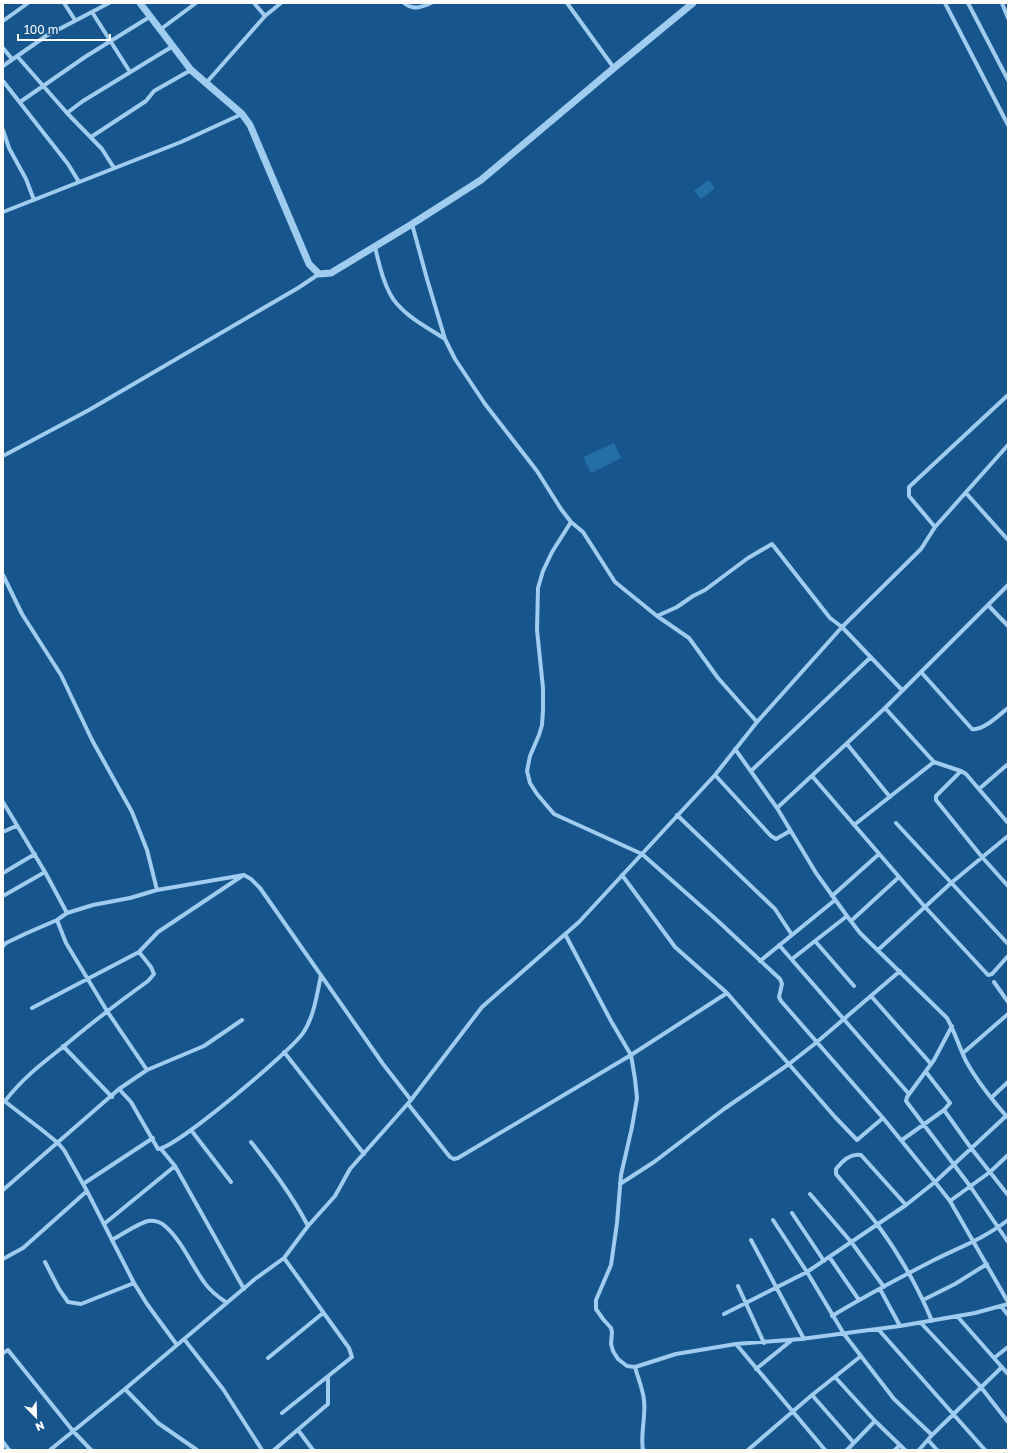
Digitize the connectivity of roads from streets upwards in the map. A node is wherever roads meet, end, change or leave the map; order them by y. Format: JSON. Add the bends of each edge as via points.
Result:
{"nodes":[{"id":1,"x":28,"y":3,"type":"edge"},
{"id":2,"x":64,"y":3,"type":"edge"},
{"id":3,"x":108,"y":3,"type":"edge"},
{"id":4,"x":140,"y":3,"type":"edge"},
{"id":5,"x":196,"y":3,"type":"edge"},
{"id":6,"x":254,"y":3,"type":"edge"},
{"id":7,"x":281,"y":3,"type":"edge"},
{"id":8,"x":404,"y":3,"type":"edge"},
{"id":9,"x":431,"y":3,"type":"edge"},
{"id":10,"x":567,"y":3,"type":"edge"},
{"id":11,"x":693,"y":3,"type":"edge"},
{"id":12,"x":945,"y":3,"type":"edge"},
{"id":13,"x":968,"y":3,"type":"edge"},
{"id":14,"x":1002,"y":3,"type":"edge"},
{"id":15,"x":92,"y":12,"type":"junction"},
{"id":16,"x":151,"y":16,"type":"junction"},
{"id":17,"x":265,"y":16,"type":"junction"},
{"id":18,"x":1008,"y":18,"type":"edge"},
{"id":19,"x":75,"y":20,"type":"junction"},
{"id":20,"x":3,"y":21,"type":"edge"},
{"id":21,"x":161,"y":29,"type":"junction"},
{"id":22,"x":111,"y":41,"type":"junction"},
{"id":23,"x":174,"y":46,"type":"junction"},
{"id":24,"x":3,"y":48,"type":"edge"},
{"id":25,"x":18,"y":56,"type":"junction"},
{"id":26,"x":12,"y":59,"type":"junction"},
{"id":27,"x":3,"y":66,"type":"edge"},
{"id":28,"x":614,"y":68,"type":"junction"},
{"id":29,"x":191,"y":70,"type":"junction"},
{"id":30,"x":130,"y":72,"type":"junction"},
{"id":31,"x":1008,"y":80,"type":"edge"},
{"id":32,"x":3,"y":81,"type":"edge"},
{"id":33,"x":207,"y":82,"type":"junction"},
{"id":34,"x":44,"y":86,"type":"junction"},
{"id":35,"x":20,"y":102,"type":"junction"},
{"id":36,"x":67,"y":112,"type":"junction"},
{"id":37,"x":242,"y":114,"type":"junction"},
{"id":38,"x":1008,"y":125,"type":"edge"},
{"id":39,"x":3,"y":130,"type":"edge"},
{"id":40,"x":91,"y":136,"type":"junction"},
{"id":41,"x":114,"y":168,"type":"junction"},
{"id":42,"x":79,"y":182,"type":"junction"},
{"id":43,"x":34,"y":200,"type":"junction"},
{"id":44,"x":3,"y":212,"type":"edge"},
{"id":45,"x":412,"y":224,"type":"junction"},
{"id":46,"x":375,"y":247,"type":"junction"},
{"id":47,"x":319,"y":274,"type":"junction"},
{"id":48,"x":445,"y":339,"type":"junction"},
{"id":49,"x":1008,"y":395,"type":"edge"},
{"id":50,"x":1008,"y":445,"type":"edge"},
{"id":51,"x":3,"y":456,"type":"edge"},
{"id":52,"x":966,"y":493,"type":"junction"},
{"id":53,"x":571,"y":522,"type":"junction"},
{"id":54,"x":935,"y":526,"type":"junction"},
{"id":55,"x":1008,"y":540,"type":"edge"},
{"id":56,"x":3,"y":575,"type":"edge"},
{"id":57,"x":1008,"y":585,"type":"edge"},
{"id":58,"x":988,"y":605,"type":"junction"},
{"id":59,"x":657,"y":616,"type":"junction"},
{"id":60,"x":1008,"y":626,"type":"edge"},
{"id":61,"x":842,"y":627,"type":"junction"},
{"id":62,"x":871,"y":657,"type":"junction"},
{"id":63,"x":921,"y":672,"type":"junction"},
{"id":64,"x":902,"y":690,"type":"junction"},
{"id":65,"x":885,"y":708,"type":"junction"},
{"id":66,"x":1008,"y":708,"type":"edge"},
{"id":67,"x":757,"y":722,"type":"junction"},
{"id":68,"x":848,"y":744,"type":"junction"},
{"id":69,"x":735,"y":749,"type":"junction"},
{"id":70,"x":934,"y":762,"type":"junction"},
{"id":71,"x":1008,"y":764,"type":"edge"},
{"id":72,"x":750,"y":771,"type":"junction"},
{"id":73,"x":961,"y":771,"type":"junction"},
{"id":74,"x":715,"y":775,"type":"junction"},
{"id":75,"x":812,"y":776,"type":"junction"},
{"id":76,"x":979,"y":789,"type":"junction"},
{"id":77,"x":890,"y":797,"type":"junction"},
{"id":78,"x":3,"y":802,"type":"edge"},
{"id":79,"x":776,"y":808,"type":"junction"},
{"id":80,"x":677,"y":815,"type":"junction"},
{"id":81,"x":1008,"y":815,"type":"edge"},
{"id":82,"x":1004,"y":819,"type":"junction"},
{"id":83,"x":896,"y":823,"type":"dead end"},
{"id":84,"x":1008,"y":823,"type":"edge"},
{"id":85,"x":854,"y":825,"type":"junction"},
{"id":86,"x":16,"y":826,"type":"junction"},
{"id":87,"x":790,"y":831,"type":"junction"},
{"id":88,"x":3,"y":832,"type":"edge"},
{"id":89,"x":1008,"y":836,"type":"edge"},
{"id":90,"x":35,"y":854,"type":"junction"},
{"id":91,"x":642,"y":854,"type":"junction"},
{"id":92,"x":879,"y":854,"type":"junction"},
{"id":93,"x":982,"y":857,"type":"junction"},
{"id":94,"x":45,"y":872,"type":"junction"},
{"id":95,"x":3,"y":873,"type":"edge"},
{"id":96,"x":244,"y":875,"type":"junction"},
{"id":97,"x":622,"y":875,"type":"junction"},
{"id":98,"x":899,"y":877,"type":"junction"},
{"id":99,"x":951,"y":883,"type":"junction"},
{"id":100,"x":1008,"y":886,"type":"edge"},
{"id":101,"x":157,"y":890,"type":"junction"},
{"id":102,"x":3,"y":896,"type":"edge"},
{"id":103,"x":832,"y":896,"type":"junction"},
{"id":104,"x":835,"y":900,"type":"junction"},
{"id":105,"x":925,"y":907,"type":"junction"},
{"id":106,"x":67,"y":913,"type":"junction"},
{"id":107,"x":847,"y":916,"type":"junction"},
{"id":108,"x":58,"y":920,"type":"junction"},
{"id":109,"x":851,"y":921,"type":"junction"},
{"id":110,"x":565,"y":934,"type":"junction"},
{"id":111,"x":792,"y":935,"type":"junction"},
{"id":112,"x":815,"y":941,"type":"junction"},
{"id":113,"x":1008,"y":944,"type":"edge"},
{"id":114,"x":779,"y":945,"type":"junction"},
{"id":115,"x":3,"y":946,"type":"edge"},
{"id":116,"x":878,"y":950,"type":"junction"},
{"id":117,"x":139,"y":952,"type":"junction"},
{"id":118,"x":1008,"y":956,"type":"edge"},
{"id":119,"x":792,"y":959,"type":"junction"},
{"id":120,"x":760,"y":961,"type":"junction"},
{"id":121,"x":900,"y":971,"type":"junction"},
{"id":122,"x":321,"y":975,"type":"junction"},
{"id":123,"x":88,"y":979,"type":"junction"},
{"id":124,"x":994,"y":982,"type":"dead end"},
{"id":125,"x":854,"y":986,"type":"dead end"},
{"id":126,"x":727,"y":993,"type":"junction"},
{"id":127,"x":871,"y":996,"type":"junction"},
{"id":128,"x":1008,"y":1002,"type":"edge"},
{"id":129,"x":32,"y":1008,"type":"dead end"},
{"id":130,"x":108,"y":1011,"type":"junction"},
{"id":131,"x":1008,"y":1014,"type":"edge"},
{"id":132,"x":844,"y":1018,"type":"junction"},
{"id":133,"x":242,"y":1020,"type":"dead end"},
{"id":134,"x":952,"y":1026,"type":"junction"},
{"id":135,"x":817,"y":1042,"type":"junction"},
{"id":136,"x":63,"y":1046,"type":"junction"},
{"id":137,"x":284,"y":1052,"type":"junction"},
{"id":138,"x":963,"y":1053,"type":"junction"},
{"id":139,"x":631,"y":1055,"type":"junction"},
{"id":140,"x":789,"y":1064,"type":"junction"},
{"id":141,"x":931,"y":1064,"type":"junction"},
{"id":142,"x":147,"y":1070,"type":"junction"},
{"id":143,"x":926,"y":1072,"type":"junction"},
{"id":144,"x":1008,"y":1082,"type":"edge"},
{"id":145,"x":119,"y":1089,"type":"junction"},
{"id":146,"x":909,"y":1094,"type":"junction"},
{"id":147,"x":112,"y":1096,"type":"junction"},
{"id":148,"x":992,"y":1097,"type":"junction"},
{"id":149,"x":4,"y":1100,"type":"edge"},
{"id":150,"x":410,"y":1102,"type":"junction"},
{"id":151,"x":944,"y":1110,"type":"junction"},
{"id":152,"x":1007,"y":1117,"type":"edge"},
{"id":153,"x":883,"y":1118,"type":"junction"},
{"id":154,"x":923,"y":1124,"type":"junction"},
{"id":155,"x":192,"y":1130,"type":"junction"},
{"id":156,"x":153,"y":1138,"type":"junction"},
{"id":157,"x":902,"y":1140,"type":"junction"},
{"id":158,"x":251,"y":1142,"type":"dead end"},
{"id":159,"x":58,"y":1143,"type":"junction"},
{"id":160,"x":971,"y":1148,"type":"junction"},
{"id":161,"x":161,"y":1149,"type":"junction"},
{"id":162,"x":364,"y":1154,"type":"junction"},
{"id":163,"x":1008,"y":1155,"type":"edge"},
{"id":164,"x":954,"y":1164,"type":"junction"},
{"id":165,"x":175,"y":1166,"type":"junction"},
{"id":166,"x":990,"y":1172,"type":"junction"},
{"id":167,"x":231,"y":1182,"type":"dead end"},
{"id":168,"x":935,"y":1182,"type":"junction"},
{"id":169,"x":83,"y":1184,"type":"junction"},
{"id":170,"x":620,"y":1184,"type":"junction"},
{"id":171,"x":970,"y":1186,"type":"junction"},
{"id":172,"x":3,"y":1190,"type":"edge"},
{"id":173,"x":87,"y":1191,"type":"junction"},
{"id":174,"x":810,"y":1194,"type":"dead end"},
{"id":175,"x":1008,"y":1195,"type":"edge"},
{"id":176,"x":950,"y":1201,"type":"junction"},
{"id":177,"x":906,"y":1206,"type":"junction"},
{"id":178,"x":792,"y":1213,"type":"dead end"},
{"id":179,"x":773,"y":1220,"type":"dead end"},
{"id":180,"x":1008,"y":1220,"type":"edge"},
{"id":181,"x":104,"y":1224,"type":"junction"},
{"id":182,"x":877,"y":1225,"type":"junction"},
{"id":183,"x":308,"y":1226,"type":"junction"},
{"id":184,"x":998,"y":1228,"type":"junction"},
{"id":185,"x":112,"y":1240,"type":"junction"},
{"id":186,"x":751,"y":1240,"type":"dead end"},
{"id":187,"x":974,"y":1242,"type":"junction"},
{"id":188,"x":1008,"y":1242,"type":"edge"},
{"id":189,"x":852,"y":1243,"type":"junction"},
{"id":190,"x":284,"y":1258,"type":"junction"},
{"id":191,"x":830,"y":1258,"type":"junction"},
{"id":192,"x":3,"y":1259,"type":"edge"},
{"id":193,"x":824,"y":1261,"type":"junction"},
{"id":194,"x":46,"y":1262,"type":"dead end"},
{"id":195,"x":987,"y":1264,"type":"junction"},
{"id":196,"x":807,"y":1272,"type":"junction"},
{"id":197,"x":909,"y":1273,"type":"junction"},
{"id":198,"x":134,"y":1283,"type":"junction"},
{"id":199,"x":738,"y":1286,"type":"dead end"},
{"id":200,"x":777,"y":1287,"type":"junction"},
{"id":201,"x":882,"y":1288,"type":"junction"},
{"id":202,"x":244,"y":1289,"type":"junction"},
{"id":203,"x":859,"y":1300,"type":"junction"},
{"id":204,"x":923,"y":1300,"type":"junction"},
{"id":205,"x":746,"y":1302,"type":"junction"},
{"id":206,"x":227,"y":1303,"type":"junction"},
{"id":207,"x":1008,"y":1303,"type":"edge"},
{"id":208,"x":1000,"y":1306,"type":"junction"},
{"id":209,"x":322,"y":1313,"type":"junction"},
{"id":210,"x":724,"y":1314,"type":"dead end"},
{"id":211,"x":1008,"y":1315,"type":"edge"},
{"id":212,"x":832,"y":1316,"type":"junction"},
{"id":213,"x":957,"y":1316,"type":"junction"},
{"id":214,"x":932,"y":1321,"type":"junction"},
{"id":215,"x":921,"y":1323,"type":"junction"},
{"id":216,"x":900,"y":1326,"type":"junction"},
{"id":217,"x":878,"y":1329,"type":"junction"},
{"id":218,"x":844,"y":1334,"type":"junction"},
{"id":219,"x":804,"y":1339,"type":"junction"},
{"id":220,"x":184,"y":1340,"type":"junction"},
{"id":221,"x":792,"y":1340,"type":"junction"},
{"id":222,"x":764,"y":1343,"type":"junction"},
{"id":223,"x":736,"y":1344,"type":"junction"},
{"id":224,"x":177,"y":1345,"type":"junction"},
{"id":225,"x":1008,"y":1347,"type":"edge"},
{"id":226,"x":3,"y":1353,"type":"edge"},
{"id":227,"x":861,"y":1356,"type":"junction"},
{"id":228,"x":268,"y":1358,"type":"dead end"},
{"id":229,"x":994,"y":1358,"type":"junction"},
{"id":230,"x":635,"y":1367,"type":"junction"},
{"id":231,"x":1002,"y":1367,"type":"junction"},
{"id":232,"x":756,"y":1369,"type":"junction"},
{"id":233,"x":1008,"y":1374,"type":"edge"},
{"id":234,"x":328,"y":1376,"type":"junction"},
{"id":235,"x":835,"y":1377,"type":"junction"},
{"id":236,"x":980,"y":1386,"type":"junction"},
{"id":237,"x":126,"y":1389,"type":"junction"},
{"id":238,"x":812,"y":1395,"type":"junction"},
{"id":239,"x":793,"y":1412,"type":"junction"},
{"id":240,"x":282,"y":1413,"type":"dead end"},
{"id":241,"x":954,"y":1414,"type":"junction"},
{"id":242,"x":874,"y":1421,"type":"junction"},
{"id":243,"x":1008,"y":1422,"type":"edge"},
{"id":244,"x":298,"y":1430,"type":"junction"},
{"id":245,"x":73,"y":1431,"type":"junction"},
{"id":246,"x":932,"y":1435,"type":"junction"},
{"id":247,"x":928,"y":1440,"type":"junction"},
{"id":248,"x":3,"y":1442,"type":"edge"},
{"id":249,"x":854,"y":1443,"type":"junction"},
{"id":250,"x":900,"y":1445,"type":"junction"},
{"id":251,"x":750,"y":1449,"type":"edge"},
{"id":252,"x":9,"y":1450,"type":"edge"},
{"id":253,"x":50,"y":1450,"type":"edge"},
{"id":254,"x":90,"y":1450,"type":"edge"},
{"id":255,"x":198,"y":1450,"type":"edge"},
{"id":256,"x":262,"y":1450,"type":"edge"},
{"id":257,"x":274,"y":1450,"type":"edge"},
{"id":258,"x":314,"y":1450,"type":"edge"},
{"id":259,"x":643,"y":1450,"type":"edge"},
{"id":260,"x":825,"y":1450,"type":"edge"},
{"id":261,"x":847,"y":1450,"type":"edge"},
{"id":262,"x":895,"y":1450,"type":"edge"},
{"id":263,"x":905,"y":1450,"type":"edge"},
{"id":264,"x":919,"y":1450,"type":"edge"},
{"id":265,"x":937,"y":1450,"type":"edge"},
{"id":266,"x":985,"y":1450,"type":"edge"}],
"edges":[{"from":1,"to":20,"type":"street"},
{"from":2,"to":19,"type":"street"},
{"from":3,"to":15,"type":"street"},
{"from":4,"to":16,"type":"street"},
{"from":5,"to":21,"type":"street"},
{"from":6,"to":17,"type":"street"},
{"from":7,"to":17,"type":"street"},
{"from":8,"to":9,"type":"street","via":[[410,8]]},
{"from":10,"to":28,"type":"street"},
{"from":11,"to":28,"type":"street"},
{"from":12,"to":38,"type":"street"},
{"from":13,"to":31,"type":"street"},
{"from":14,"to":18,"type":"street"},
{"from":15,"to":19,"type":"street"},
{"from":15,"to":22,"type":"street"},
{"from":16,"to":21,"type":"street"},
{"from":16,"to":22,"type":"street"},
{"from":17,"to":33,"type":"street"},
{"from":19,"to":25,"type":"street"},
{"from":21,"to":23,"type":"street"},
{"from":22,"to":30,"type":"street"},
{"from":22,"to":34,"type":"street"},
{"from":23,"to":29,"type":"street"},
{"from":23,"to":30,"type":"street"},
{"from":24,"to":26,"type":"street"},
{"from":25,"to":26,"type":"street"},
{"from":25,"to":34,"type":"street"},
{"from":26,"to":27,"type":"street"},
{"from":28,"to":45,"type":"street","via":[[481,180]]},
{"from":29,"to":33,"type":"street"},
{"from":29,"to":40,"type":"street","via":[[154,91],[146,101]]},
{"from":30,"to":36,"type":"street"},
{"from":32,"to":35,"type":"street"},
{"from":33,"to":37,"type":"street"},
{"from":34,"to":35,"type":"street"},
{"from":34,"to":36,"type":"street"},
{"from":35,"to":42,"type":"street"},
{"from":36,"to":40,"type":"street"},
{"from":37,"to":41,"type":"street","via":[[181,142]]},
{"from":37,"to":47,"type":"street","via":[[250,125],[309,264]]},
{"from":39,"to":43,"type":"street"},
{"from":40,"to":41,"type":"street"},
{"from":41,"to":42,"type":"street"},
{"from":42,"to":43,"type":"street"},
{"from":43,"to":44,"type":"street"},
{"from":45,"to":46,"type":"street"},
{"from":45,"to":48,"type":"street"},
{"from":46,"to":47,"type":"street","via":[[331,273]]},
{"from":46,"to":48,"type":"street","via":[[383,279],[396,304],[414,320]]},
{"from":47,"to":51,"type":"street","via":[[89,410]]},
{"from":48,"to":53,"type":"street","via":[[485,404],[537,471]]},
{"from":49,"to":54,"type":"street","via":[[909,487],[909,496]]},
{"from":50,"to":52,"type":"street"},
{"from":52,"to":54,"type":"street"},
{"from":52,"to":55,"type":"street"},
{"from":53,"to":59,"type":"street","via":[[583,532],[615,582]]},
{"from":53,"to":91,"type":"street","via":[[552,552],[538,588],[543,710],[542,725],[527,771],[530,783],[554,814]]},
{"from":54,"to":61,"type":"street","via":[[921,549]]},
{"from":56,"to":101,"type":"street","via":[[22,614],[61,675],[92,740],[132,812],[147,850]]},
{"from":57,"to":58,"type":"street"},
{"from":58,"to":60,"type":"street"},
{"from":58,"to":63,"type":"street"},
{"from":59,"to":61,"type":"street","via":[[705,590],[748,558],[772,544],[830,618]]},
{"from":59,"to":67,"type":"street","via":[[689,638],[718,678]]},
{"from":61,"to":62,"type":"street"},
{"from":61,"to":67,"type":"street"},
{"from":62,"to":64,"type":"street"},
{"from":62,"to":72,"type":"street"},
{"from":63,"to":64,"type":"street"},
{"from":63,"to":66,"type":"street","via":[[972,729],[982,728]]},
{"from":64,"to":65,"type":"street"},
{"from":65,"to":68,"type":"street"},
{"from":65,"to":70,"type":"street"},
{"from":67,"to":69,"type":"street"},
{"from":68,"to":75,"type":"street"},
{"from":68,"to":77,"type":"street"},
{"from":69,"to":72,"type":"street"},
{"from":69,"to":74,"type":"street"},
{"from":70,"to":73,"type":"street"},
{"from":70,"to":77,"type":"street"},
{"from":71,"to":76,"type":"street"},
{"from":72,"to":79,"type":"street"},
{"from":73,"to":76,"type":"street"},
{"from":73,"to":93,"type":"street","via":[[936,798]]},
{"from":74,"to":80,"type":"street"},
{"from":74,"to":87,"type":"street","via":[[771,836],[776,839]]},
{"from":75,"to":79,"type":"street"},
{"from":75,"to":85,"type":"street"},
{"from":76,"to":82,"type":"street"},
{"from":77,"to":85,"type":"street"},
{"from":78,"to":86,"type":"street"},
{"from":79,"to":87,"type":"street"},
{"from":80,"to":91,"type":"street"},
{"from":80,"to":111,"type":"street","via":[[775,909]]},
{"from":81,"to":82,"type":"street"},
{"from":82,"to":84,"type":"street"},
{"from":83,"to":99,"type":"street"},
{"from":85,"to":92,"type":"street"},
{"from":86,"to":88,"type":"street"},
{"from":86,"to":90,"type":"street"},
{"from":87,"to":103,"type":"street"},
{"from":89,"to":93,"type":"street"},
{"from":90,"to":94,"type":"street"},
{"from":90,"to":95,"type":"street"},
{"from":91,"to":97,"type":"street"},
{"from":91,"to":120,"type":"street"},
{"from":92,"to":98,"type":"street"},
{"from":92,"to":103,"type":"street"},
{"from":93,"to":99,"type":"street"},
{"from":93,"to":100,"type":"street"},
{"from":94,"to":102,"type":"street"},
{"from":94,"to":106,"type":"street"},
{"from":96,"to":101,"type":"street"},
{"from":96,"to":117,"type":"street","via":[[158,932]]},
{"from":96,"to":122,"type":"street","via":[[260,888]]},
{"from":97,"to":110,"type":"street"},
{"from":97,"to":126,"type":"street","via":[[674,946]]},
{"from":98,"to":105,"type":"street"},
{"from":98,"to":109,"type":"street"},
{"from":99,"to":105,"type":"street"},
{"from":99,"to":113,"type":"street"},
{"from":101,"to":106,"type":"street"},
{"from":103,"to":104,"type":"street"},
{"from":104,"to":107,"type":"street"},
{"from":104,"to":111,"type":"street"},
{"from":105,"to":116,"type":"street"},
{"from":105,"to":118,"type":"street","via":[[988,975],[992,974]]},
{"from":106,"to":108,"type":"street"},
{"from":107,"to":109,"type":"street"},
{"from":107,"to":112,"type":"street"},
{"from":108,"to":115,"type":"street"},
{"from":108,"to":123,"type":"street","via":[[66,943]]},
{"from":109,"to":116,"type":"street"},
{"from":110,"to":139,"type":"street"},
{"from":110,"to":150,"type":"street","via":[[482,1007]]},
{"from":111,"to":114,"type":"street"},
{"from":112,"to":119,"type":"street"},
{"from":112,"to":125,"type":"street"},
{"from":114,"to":119,"type":"street"},
{"from":114,"to":120,"type":"street"},
{"from":116,"to":121,"type":"street"},
{"from":117,"to":123,"type":"street"},
{"from":117,"to":130,"type":"street","via":[[154,974]]},
{"from":119,"to":132,"type":"street"},
{"from":120,"to":135,"type":"street","via":[[782,982],[779,997],[781,1001]]},
{"from":121,"to":127,"type":"street"},
{"from":121,"to":134,"type":"street"},
{"from":122,"to":137,"type":"street","via":[[309,1022],[302,1034]]},
{"from":122,"to":150,"type":"street"},
{"from":123,"to":129,"type":"street"},
{"from":123,"to":130,"type":"street"},
{"from":124,"to":128,"type":"street"},
{"from":126,"to":139,"type":"street"},
{"from":126,"to":140,"type":"street"},
{"from":127,"to":132,"type":"street"},
{"from":127,"to":141,"type":"street"},
{"from":130,"to":136,"type":"street"},
{"from":130,"to":142,"type":"street"},
{"from":131,"to":138,"type":"street"},
{"from":132,"to":135,"type":"street"},
{"from":132,"to":146,"type":"street"},
{"from":133,"to":142,"type":"street","via":[[204,1046]]},
{"from":134,"to":138,"type":"street"},
{"from":134,"to":141,"type":"street"},
{"from":135,"to":140,"type":"street"},
{"from":135,"to":153,"type":"street"},
{"from":136,"to":147,"type":"street"},
{"from":136,"to":149,"type":"street"},
{"from":137,"to":155,"type":"street"},
{"from":137,"to":162,"type":"street"},
{"from":138,"to":148,"type":"street","via":[[980,1083]]},
{"from":139,"to":150,"type":"street","via":[[454,1159]]},
{"from":139,"to":170,"type":"street","via":[[637,1098]]},
{"from":140,"to":153,"type":"street","via":[[857,1140]]},
{"from":140,"to":170,"type":"street"},
{"from":141,"to":143,"type":"street"},
{"from":142,"to":145,"type":"street"},
{"from":143,"to":146,"type":"street"},
{"from":143,"to":151,"type":"street","via":[[950,1102]]},
{"from":144,"to":148,"type":"street"},
{"from":145,"to":147,"type":"street"},
{"from":145,"to":156,"type":"street"},
{"from":146,"to":154,"type":"street","via":[[906,1101]]},
{"from":147,"to":159,"type":"street"},
{"from":148,"to":152,"type":"street"},
{"from":149,"to":159,"type":"street"},
{"from":150,"to":162,"type":"street"},
{"from":151,"to":154,"type":"street"},
{"from":151,"to":160,"type":"street"},
{"from":152,"to":160,"type":"street"},
{"from":153,"to":157,"type":"street"},
{"from":154,"to":157,"type":"street"},
{"from":154,"to":164,"type":"street"},
{"from":155,"to":161,"type":"street"},
{"from":155,"to":167,"type":"street"},
{"from":156,"to":161,"type":"street","via":[[158,1149]]},
{"from":156,"to":169,"type":"street"},
{"from":157,"to":168,"type":"street"},
{"from":158,"to":183,"type":"street","via":[[282,1182]]},
{"from":159,"to":169,"type":"street"},
{"from":159,"to":172,"type":"street"},
{"from":160,"to":164,"type":"street"},
{"from":160,"to":166,"type":"street"},
{"from":161,"to":165,"type":"street"},
{"from":162,"to":183,"type":"street","via":[[350,1169],[336,1196]]},
{"from":163,"to":166,"type":"street"},
{"from":164,"to":168,"type":"street"},
{"from":164,"to":171,"type":"street"},
{"from":165,"to":181,"type":"street"},
{"from":165,"to":202,"type":"street"},
{"from":166,"to":171,"type":"street"},
{"from":166,"to":175,"type":"street"},
{"from":168,"to":176,"type":"street"},
{"from":168,"to":177,"type":"street"},
{"from":169,"to":173,"type":"street"},
{"from":170,"to":230,"type":"street","via":[[611,1265],[596,1300],[596,1309],[611,1328],[611,1344],[618,1359],[627,1366]]},
{"from":171,"to":176,"type":"street"},
{"from":171,"to":184,"type":"street"},
{"from":173,"to":181,"type":"street"},
{"from":173,"to":192,"type":"street","via":[[23,1248]]},
{"from":174,"to":189,"type":"street"},
{"from":176,"to":187,"type":"street"},
{"from":177,"to":182,"type":"street"},
{"from":177,"to":182,"type":"street","via":[[862,1155],[847,1158],[836,1169],[836,1174]]},
{"from":178,"to":193,"type":"street"},
{"from":179,"to":196,"type":"street"},
{"from":180,"to":184,"type":"street"},
{"from":181,"to":185,"type":"street"},
{"from":182,"to":189,"type":"street"},
{"from":182,"to":197,"type":"street"},
{"from":183,"to":190,"type":"street"},
{"from":184,"to":187,"type":"street"},
{"from":184,"to":188,"type":"street"},
{"from":185,"to":198,"type":"street"},
{"from":185,"to":206,"type":"street","via":[[147,1221],[160,1222],[176,1239],[204,1283]]},
{"from":186,"to":200,"type":"street"},
{"from":187,"to":195,"type":"street"},
{"from":187,"to":197,"type":"street"},
{"from":189,"to":191,"type":"street"},
{"from":189,"to":201,"type":"street"},
{"from":190,"to":202,"type":"street"},
{"from":190,"to":209,"type":"street"},
{"from":191,"to":193,"type":"street"},
{"from":191,"to":203,"type":"street"},
{"from":193,"to":196,"type":"street"},
{"from":194,"to":198,"type":"street","via":[[68,1302],[81,1304]]},
{"from":195,"to":204,"type":"street","via":[[956,1284]]},
{"from":195,"to":207,"type":"street"},
{"from":196,"to":200,"type":"street"},
{"from":196,"to":212,"type":"street"},
{"from":197,"to":201,"type":"street"},
{"from":197,"to":204,"type":"street"},
{"from":198,"to":224,"type":"street"},
{"from":199,"to":205,"type":"street"},
{"from":200,"to":205,"type":"street"},
{"from":200,"to":219,"type":"street"},
{"from":201,"to":203,"type":"street"},
{"from":201,"to":216,"type":"street"},
{"from":202,"to":206,"type":"street"},
{"from":203,"to":212,"type":"street"},
{"from":204,"to":214,"type":"street"},
{"from":205,"to":210,"type":"street"},
{"from":205,"to":222,"type":"street"},
{"from":206,"to":220,"type":"street"},
{"from":207,"to":208,"type":"street"},
{"from":208,"to":211,"type":"street"},
{"from":208,"to":213,"type":"street"},
{"from":209,"to":228,"type":"street"},
{"from":209,"to":234,"type":"street","via":[[349,1348],[352,1357]]},
{"from":212,"to":218,"type":"street"},
{"from":213,"to":214,"type":"street"},
{"from":213,"to":229,"type":"street"},
{"from":214,"to":215,"type":"street"},
{"from":215,"to":216,"type":"street"},
{"from":215,"to":236,"type":"street"},
{"from":216,"to":217,"type":"street"},
{"from":217,"to":218,"type":"street"},
{"from":217,"to":241,"type":"street"},
{"from":218,"to":219,"type":"street"},
{"from":218,"to":227,"type":"street"},
{"from":219,"to":221,"type":"street"},
{"from":220,"to":224,"type":"street"},
{"from":220,"to":256,"type":"street","via":[[223,1389]]},
{"from":221,"to":222,"type":"street"},
{"from":221,"to":232,"type":"street"},
{"from":222,"to":223,"type":"street"},
{"from":223,"to":230,"type":"street","via":[[676,1354]]},
{"from":223,"to":232,"type":"street"},
{"from":224,"to":237,"type":"street"},
{"from":225,"to":229,"type":"street"},
{"from":226,"to":245,"type":"street","via":[[8,1350]]},
{"from":227,"to":235,"type":"street"},
{"from":227,"to":246,"type":"street","via":[[894,1399]]},
{"from":229,"to":231,"type":"street"},
{"from":230,"to":259,"type":"street","via":[[644,1400]]},
{"from":231,"to":233,"type":"street"},
{"from":231,"to":236,"type":"street"},
{"from":232,"to":239,"type":"street"},
{"from":234,"to":240,"type":"street"},
{"from":234,"to":244,"type":"street","via":[[328,1404]]},
{"from":235,"to":238,"type":"street"},
{"from":235,"to":242,"type":"street"},
{"from":236,"to":241,"type":"street"},
{"from":236,"to":243,"type":"street"},
{"from":237,"to":245,"type":"street"},
{"from":237,"to":255,"type":"street","via":[[158,1423]]},
{"from":238,"to":239,"type":"street"},
{"from":238,"to":249,"type":"street"},
{"from":239,"to":251,"type":"street"},
{"from":239,"to":260,"type":"street"},
{"from":241,"to":246,"type":"street"},
{"from":241,"to":266,"type":"street"},
{"from":242,"to":249,"type":"street"},
{"from":242,"to":250,"type":"street"},
{"from":244,"to":257,"type":"street"},
{"from":244,"to":258,"type":"street"},
{"from":245,"to":253,"type":"street"},
{"from":245,"to":254,"type":"street"},
{"from":246,"to":247,"type":"street"},
{"from":247,"to":264,"type":"street"},
{"from":247,"to":265,"type":"street"},
{"from":248,"to":252,"type":"street"},
{"from":249,"to":261,"type":"street"},
{"from":250,"to":262,"type":"street"},
{"from":250,"to":263,"type":"street"}]}
